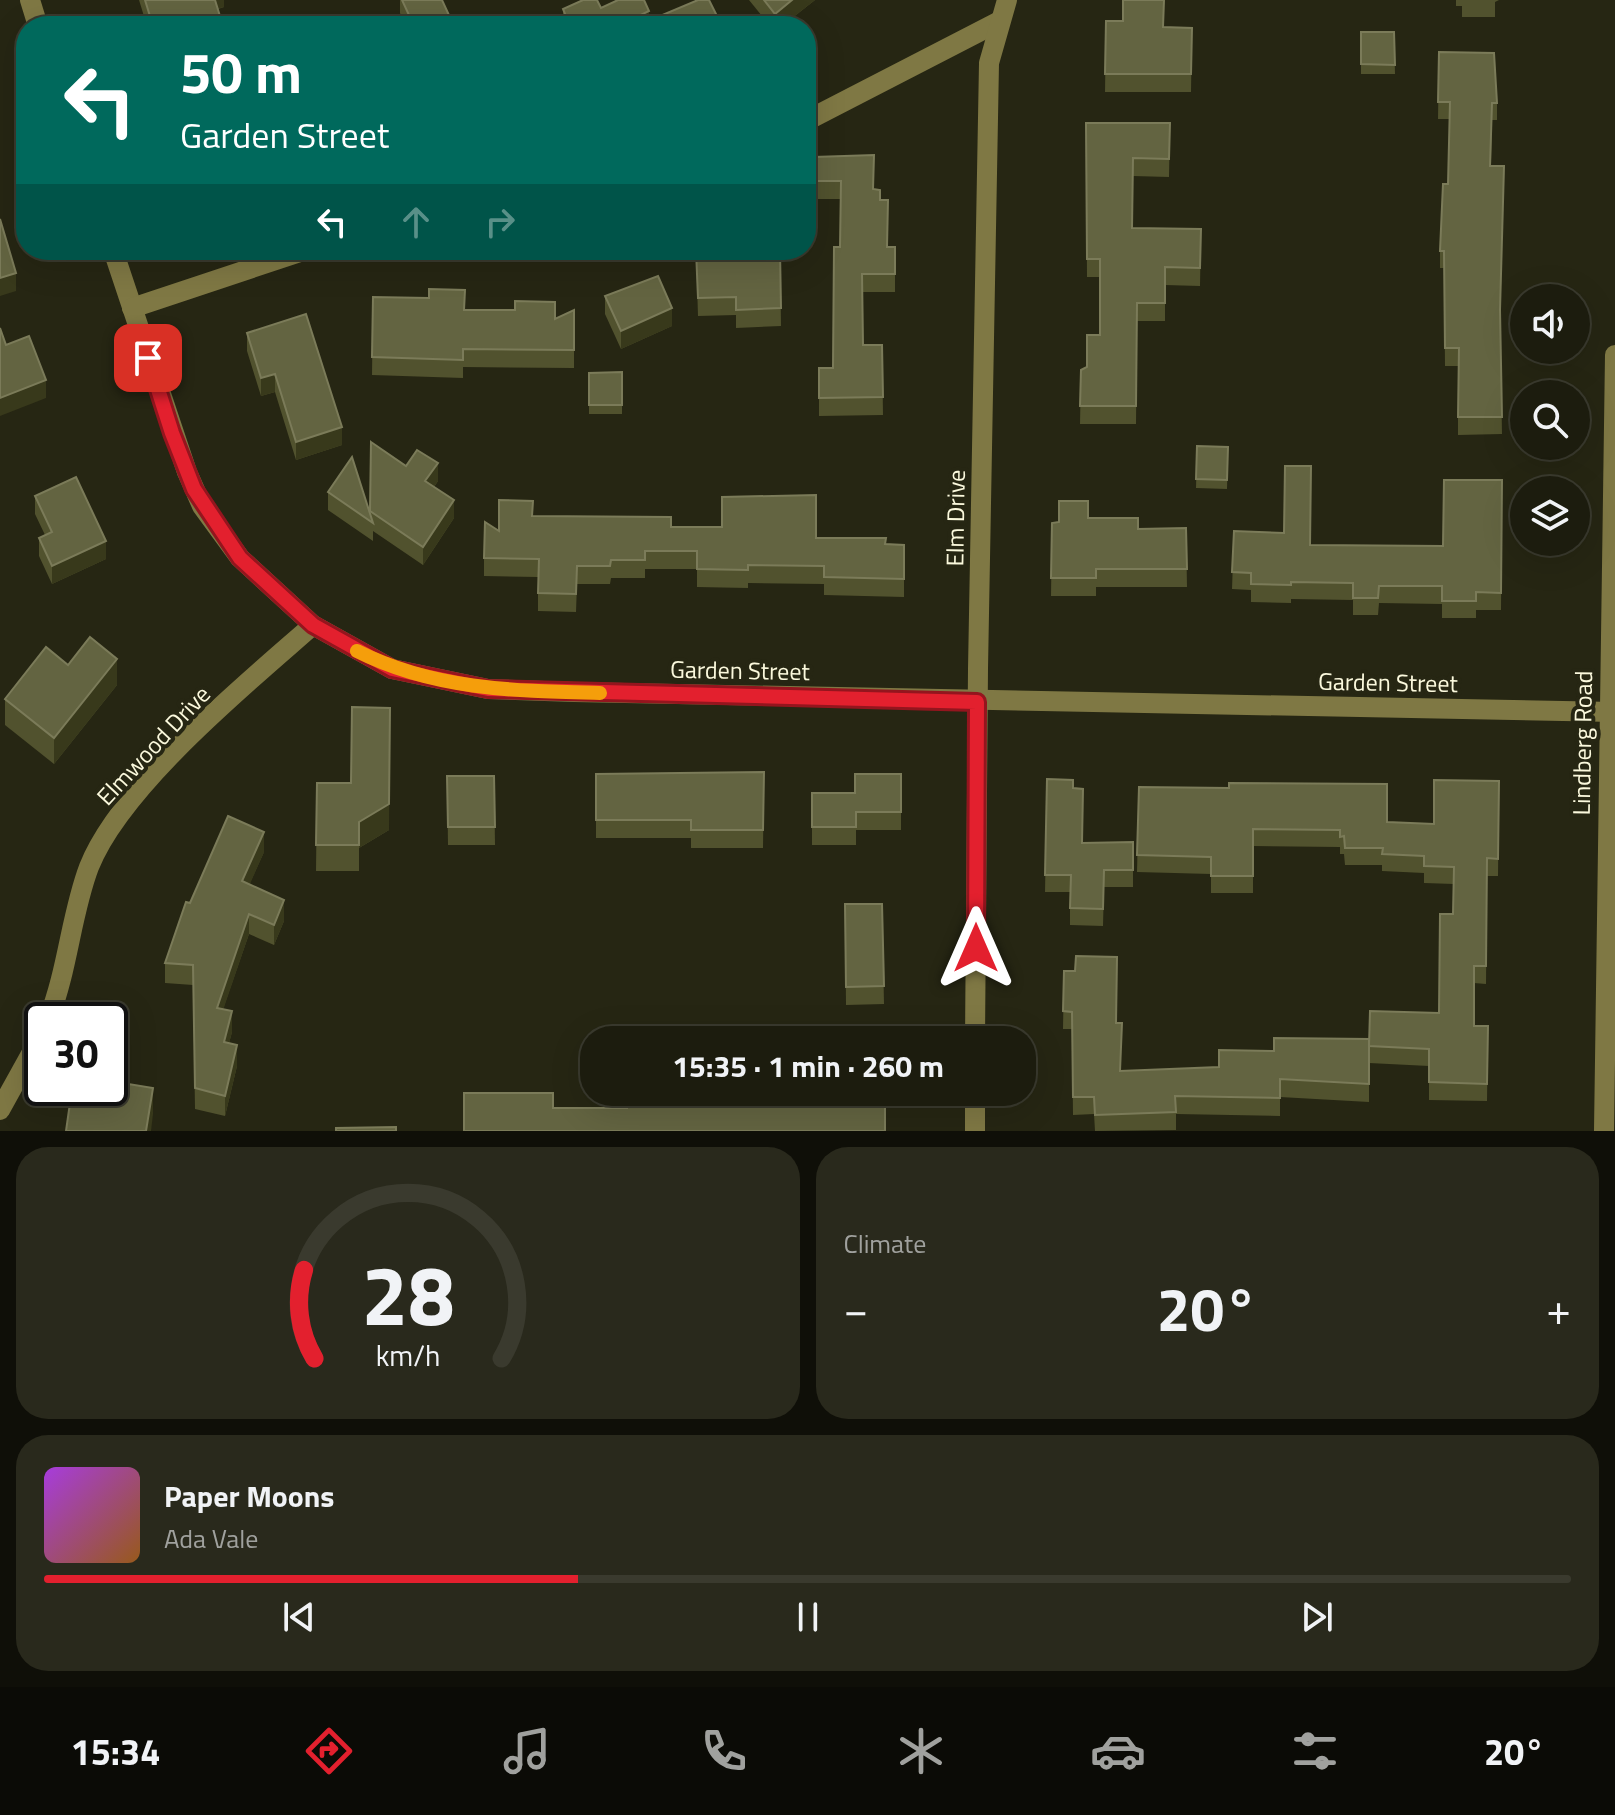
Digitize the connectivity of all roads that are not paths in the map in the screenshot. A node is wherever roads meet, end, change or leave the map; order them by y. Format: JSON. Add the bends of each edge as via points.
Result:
{"nodes":[{"id":1,"x":1007,"y":0,"type":"edge"},
{"id":2,"x":998,"y":22,"type":"junction"},
{"id":3,"x":816,"y":116,"type":"edge"},
{"id":4,"x":116,"y":260,"type":"edge"},
{"id":5,"x":276,"y":260,"type":"edge"},
{"id":6,"x":132,"y":308,"type":"junction"},
{"id":7,"x":1615,"y":355,"type":"edge"},
{"id":8,"x":313,"y":625,"type":"junction"},
{"id":9,"x":977,"y":702,"type":"junction"},
{"id":10,"x":1612,"y":712,"type":"edge"},
{"id":11,"x":55,"y":1002,"type":"edge"},
{"id":12,"x":975,"y":1026,"type":"edge"},
{"id":13,"x":24,"y":1067,"type":"edge"},
{"id":14,"x":975,"y":1106,"type":"edge"},
{"id":15,"x":0,"y":1110,"type":"edge"},
{"id":16,"x":975,"y":1131,"type":"edge"},
{"id":17,"x":1604,"y":1131,"type":"edge"}],
"edges":[{"from":1,"to":2,"type":"street","name":"Elm Drive"},
{"from":2,"to":3,"type":"street"},
{"from":2,"to":9,"type":"street","name":"Elm Drive","via":[[989,63]]},
{"from":4,"to":6,"type":"street","name":"Garden Street"},
{"from":5,"to":6,"type":"street"},
{"from":6,"to":8,"type":"street","name":"Garden Street","via":[[202,506],[240,558]]},
{"from":7,"to":10,"type":"street","name":"Lindberg Road"},
{"from":8,"to":9,"type":"street","name":"Garden Street","via":[[392,669],[488,689]]},
{"from":8,"to":11,"type":"street","name":"Elmwood Drive","via":[[213,715],[135,796],[104,839],[89,867]]},
{"from":9,"to":10,"type":"street","name":"Garden Street"},
{"from":9,"to":12,"type":"street","name":"Elm Drive"},
{"from":10,"to":17,"type":"street","name":"Lindberg Road"},
{"from":13,"to":15,"type":"street"},
{"from":14,"to":16,"type":"street"}]}
